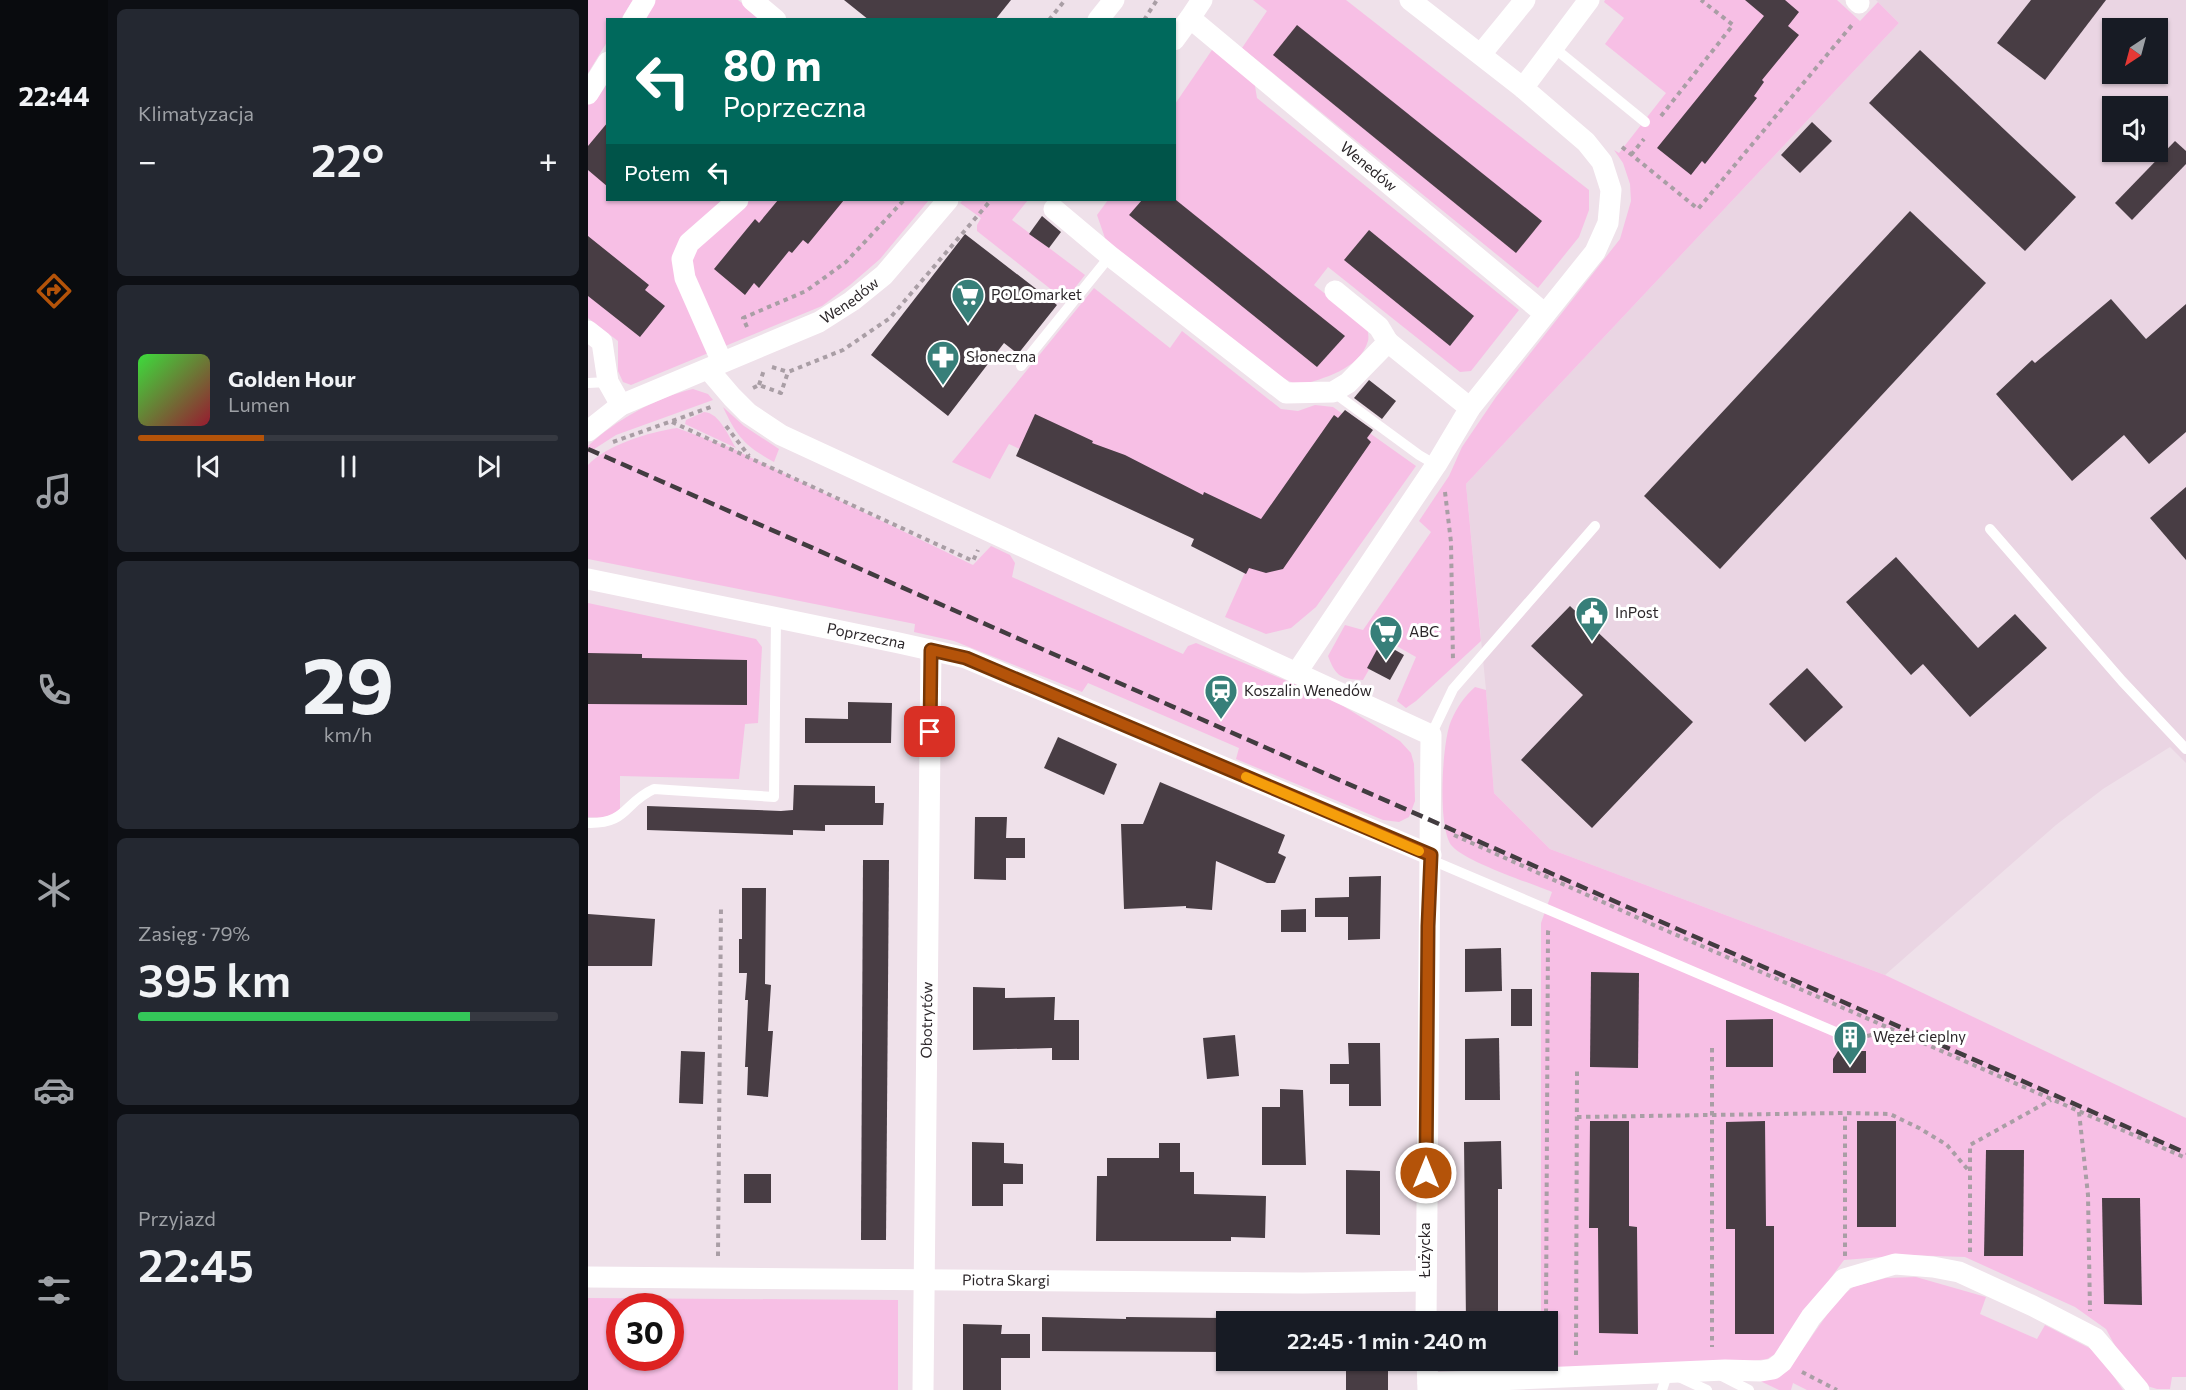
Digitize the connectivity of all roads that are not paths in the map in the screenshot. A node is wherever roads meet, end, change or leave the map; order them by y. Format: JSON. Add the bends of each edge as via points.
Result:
{"nodes":[{"id":1,"x":645,"y":0,"type":"edge"},
{"id":2,"x":752,"y":0,"type":"edge"},
{"id":3,"x":1114,"y":0,"type":"edge"},
{"id":4,"x":1202,"y":0,"type":"edge"},
{"id":5,"x":1410,"y":0,"type":"edge"},
{"id":6,"x":1525,"y":0,"type":"edge"},
{"id":7,"x":1589,"y":0,"type":"edge"},
{"id":8,"x":634,"y":18,"type":"edge"},
{"id":9,"x":774,"y":18,"type":"edge"},
{"id":10,"x":1100,"y":18,"type":"edge"},
{"id":11,"x":1190,"y":18,"type":"junction"},
{"id":12,"x":1176,"y":37,"type":"edge"},
{"id":13,"x":1553,"y":47,"type":"junction"},
{"id":14,"x":1481,"y":54,"type":"junction"},
{"id":15,"x":606,"y":65,"type":"edge"},
{"id":16,"x":1523,"y":88,"type":"junction"},
{"id":17,"x":588,"y":94,"type":"edge"},
{"id":18,"x":1645,"y":122,"type":"dead end"},
{"id":19,"x":737,"y":201,"type":"edge"},
{"id":20,"x":947,"y":201,"type":"edge"},
{"id":21,"x":1052,"y":203,"type":"edge"},
{"id":22,"x":1110,"y":256,"type":"junction"},
{"id":23,"x":1335,"y":291,"type":"dead end"},
{"id":24,"x":1545,"y":314,"type":"junction"},
{"id":25,"x":588,"y":331,"type":"edge"},
{"id":26,"x":1388,"y":342,"type":"junction"},
{"id":27,"x":715,"y":365,"type":"junction"},
{"id":28,"x":1021,"y":366,"type":"dead end"},
{"id":29,"x":598,"y":383,"type":"edge"},
{"id":30,"x":1333,"y":392,"type":"junction"},
{"id":31,"x":621,"y":405,"type":"junction"},
{"id":32,"x":1470,"y":408,"type":"junction"},
{"id":33,"x":588,"y":431,"type":"edge"},
{"id":34,"x":1436,"y":465,"type":"junction"},
{"id":35,"x":1595,"y":526,"type":"dead end"},
{"id":36,"x":1990,"y":529,"type":"dead end"},
{"id":37,"x":588,"y":579,"type":"edge"},
{"id":38,"x":776,"y":618,"type":"junction"},
{"id":39,"x":931,"y":650,"type":"junction"},
{"id":40,"x":1297,"y":672,"type":"junction"},
{"id":41,"x":1431,"y":735,"type":"junction"},
{"id":42,"x":2186,"y":749,"type":"edge"},
{"id":43,"x":588,"y":823,"type":"edge"},
{"id":44,"x":1430,"y":857,"type":"junction"},
{"id":45,"x":1852,"y":1039,"type":"road end"},
{"id":46,"x":588,"y":1277,"type":"edge"},
{"id":47,"x":924,"y":1280,"type":"junction"},
{"id":48,"x":1425,"y":1281,"type":"junction"},
{"id":49,"x":1426,"y":1311,"type":"edge"},
{"id":50,"x":1427,"y":1371,"type":"edge"},
{"id":51,"x":1709,"y":1380,"type":"edge"},
{"id":52,"x":1665,"y":1381,"type":"edge"},
{"id":53,"x":1428,"y":1386,"type":"edge"},
{"id":54,"x":922,"y":1390,"type":"edge"},
{"id":55,"x":1749,"y":1390,"type":"edge"},
{"id":56,"x":2139,"y":1390,"type":"edge"}],
"edges":[{"from":1,"to":8,"type":"street"},
{"from":2,"to":9,"type":"street"},
{"from":3,"to":10,"type":"street"},
{"from":4,"to":11,"type":"street"},
{"from":5,"to":14,"type":"street"},
{"from":6,"to":14,"type":"street"},
{"from":7,"to":13,"type":"street"},
{"from":11,"to":12,"type":"street"},
{"from":11,"to":24,"type":"street","name":"Wenedów"},
{"from":13,"to":16,"type":"street"},
{"from":13,"to":18,"type":"lane"},
{"from":14,"to":16,"type":"street"},
{"from":15,"to":17,"type":"street"},
{"from":16,"to":24,"type":"street","via":[[1586,142],[1602,162],[1611,190],[1608,223],[1595,252]]},
{"from":19,"to":27,"type":"street","via":[[689,243],[682,259]]},
{"from":20,"to":27,"type":"street","name":"Wenedów","via":[[884,275],[852,301],[819,322]]},
{"from":21,"to":22,"type":"street"},
{"from":22,"to":28,"type":"lane"},
{"from":22,"to":30,"type":"street","via":[[1286,393]]},
{"from":23,"to":26,"type":"street","via":[[1379,327]]},
{"from":24,"to":32,"type":"street"},
{"from":25,"to":29,"type":"street","via":[[602,342]]},
{"from":26,"to":30,"type":"street","via":[[1348,383]]},
{"from":26,"to":32,"type":"street"},
{"from":27,"to":31,"type":"street","name":"Wenedów"},
{"from":27,"to":40,"type":"street","via":[[732,397],[781,435]]},
{"from":29,"to":31,"type":"street"},
{"from":30,"to":34,"type":"lane"},
{"from":31,"to":33,"type":"street","name":"Wenedów"},
{"from":32,"to":34,"type":"street"},
{"from":34,"to":40,"type":"street"},
{"from":35,"to":41,"type":"lane","via":[[1453,689]]},
{"from":36,"to":42,"type":"lane"},
{"from":37,"to":38,"type":"street","name":"Poprzeczna"},
{"from":38,"to":39,"type":"street","name":"Poprzeczna"},
{"from":38,"to":43,"type":"lane","via":[[774,797],[654,789],[643,794],[619,818]]},
{"from":39,"to":44,"type":"street","name":"Poprzeczna","via":[[966,658]]},
{"from":39,"to":47,"type":"street","name":"Obotrytów"},
{"from":40,"to":41,"type":"street"},
{"from":41,"to":44,"type":"street","name":"Łużycka"},
{"from":44,"to":45,"type":"lane"},
{"from":44,"to":48,"type":"street","name":"Łużycka"},
{"from":46,"to":47,"type":"street","name":"Piotra Skargi"},
{"from":47,"to":48,"type":"street","name":"Piotra Skargi"},
{"from":47,"to":54,"type":"street","name":"Obotrytów"},
{"from":48,"to":49,"type":"street","name":"Łużycka"},
{"from":50,"to":53,"type":"street"},
{"from":51,"to":52,"type":"street"},
{"from":51,"to":55,"type":"lane"},
{"from":51,"to":56,"type":"street","via":[[1773,1369],[1782,1362],[1824,1300],[1845,1279],[1895,1264],[1933,1267],[1970,1276],[2090,1335]]},
{"from":52,"to":53,"type":"street","via":[[1576,1376]]}]}
